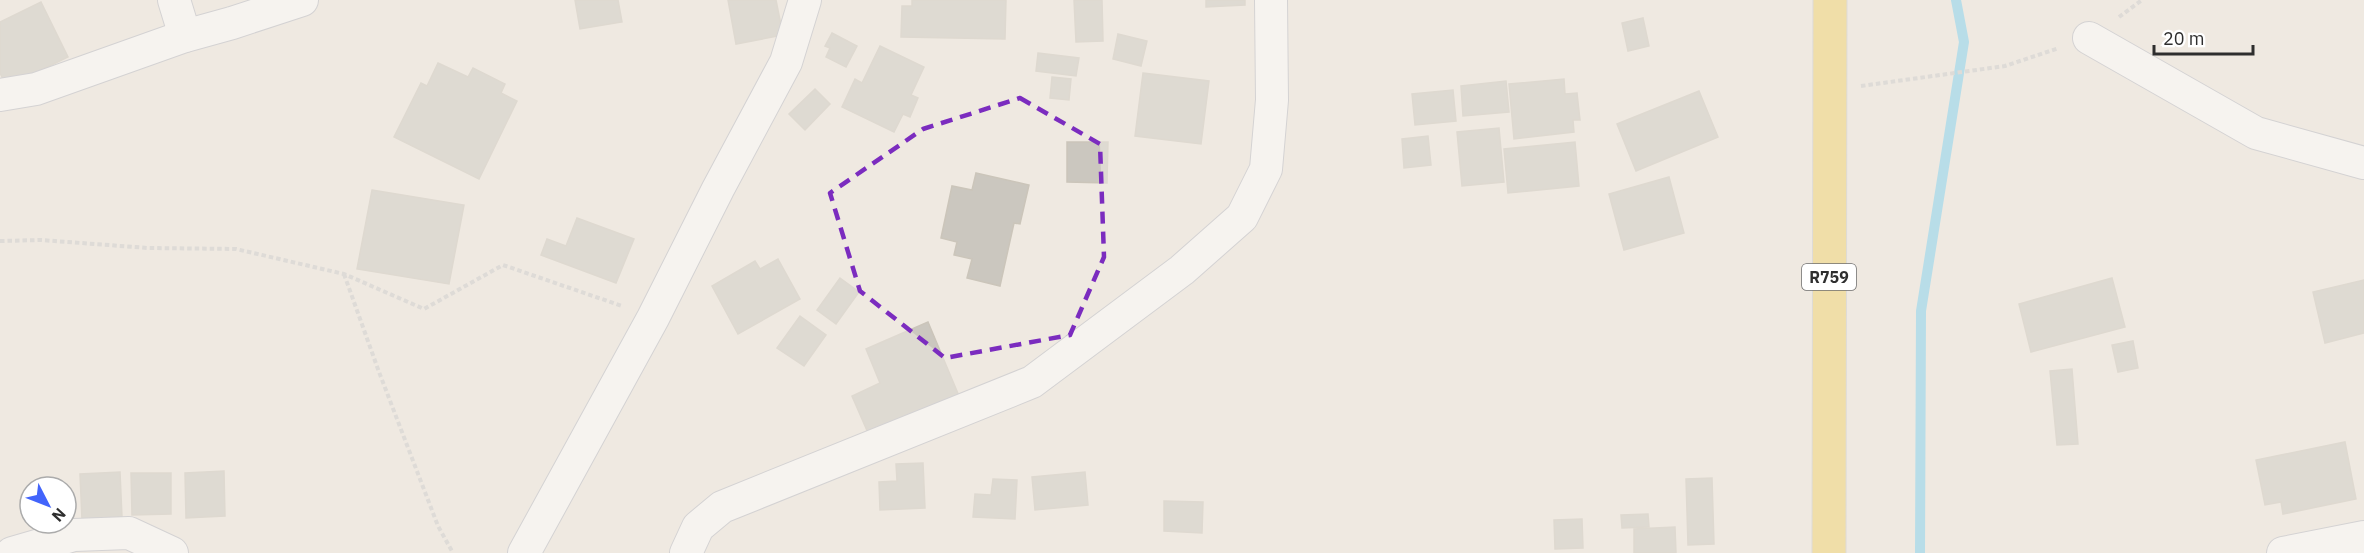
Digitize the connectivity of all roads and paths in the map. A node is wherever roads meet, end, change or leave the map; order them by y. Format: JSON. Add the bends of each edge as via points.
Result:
{"nodes":[{"id":1,"x":174,"y":0,"type":"edge"},
{"id":2,"x":302,"y":0,"type":"edge"},
{"id":3,"x":805,"y":0,"type":"edge"},
{"id":4,"x":1270,"y":0,"type":"edge"},
{"id":5,"x":1830,"y":0,"type":"edge"},
{"id":6,"x":2142,"y":0,"type":"edge"},
{"id":7,"x":185,"y":36,"type":"junction"},
{"id":8,"x":2089,"y":38,"type":"junction"},
{"id":9,"x":1829,"y":91,"type":"junction"},
{"id":10,"x":0,"y":95,"type":"edge"},
{"id":11,"x":2364,"y":163,"type":"edge"},
{"id":12,"x":0,"y":241,"type":"edge"},
{"id":13,"x":344,"y":274,"type":"junction"},
{"id":14,"x":653,"y":318,"type":"junction"},
{"id":15,"x":2364,"y":537,"type":"edge"},
{"id":16,"x":12,"y":553,"type":"edge"},
{"id":17,"x":172,"y":553,"type":"edge"},
{"id":18,"x":453,"y":553,"type":"edge"},
{"id":19,"x":524,"y":553,"type":"edge"},
{"id":20,"x":686,"y":553,"type":"edge"},
{"id":21,"x":1829,"y":553,"type":"edge"},
{"id":22,"x":2283,"y":553,"type":"edge"}],
"edges":[{"from":1,"to":7,"type":"street"},
{"from":2,"to":7,"type":"street"},
{"from":3,"to":14,"type":"street","via":[[786,62]]},
{"from":4,"to":20,"type":"street","via":[[1272,100],[1266,169],[1242,217],[1182,270],[1032,382],[722,507],[698,527]]},
{"from":5,"to":9,"type":"main road","number":"R759"},
{"from":6,"to":8,"type":"path"},
{"from":7,"to":10,"type":"street","via":[[36,90]]},
{"from":8,"to":9,"type":"path","via":[[2005,66]]},
{"from":8,"to":11,"type":"street","via":[[2256,133]]},
{"from":9,"to":21,"type":"main road","number":"R759"},
{"from":12,"to":13,"type":"path","via":[[236,249]]},
{"from":13,"to":14,"type":"path","via":[[424,309],[503,265]]},
{"from":13,"to":18,"type":"path","via":[[430,504]]},
{"from":14,"to":19,"type":"street"},
{"from":15,"to":22,"type":"street"},
{"from":16,"to":17,"type":"street","via":[[74,535],[129,532]]}]}
